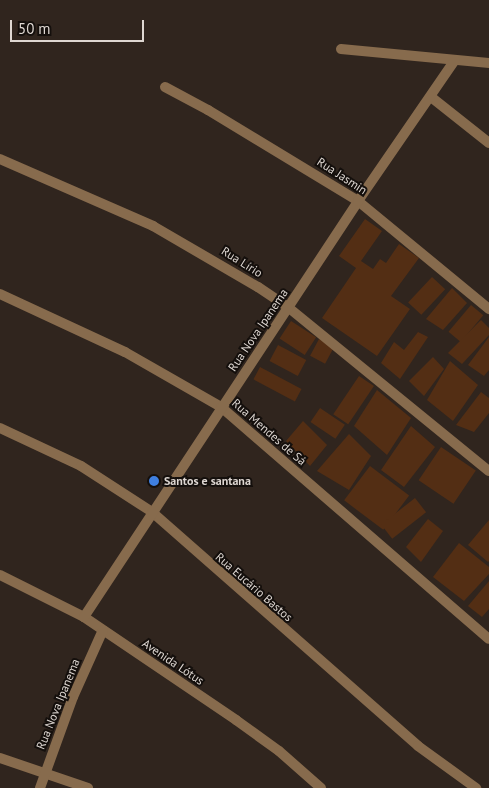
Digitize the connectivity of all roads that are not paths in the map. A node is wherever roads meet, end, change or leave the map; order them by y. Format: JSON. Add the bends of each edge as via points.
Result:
{"nodes":[{"id":1,"x":341,"y":49,"type":"dead end"},
{"id":2,"x":456,"y":60,"type":"junction"},
{"id":3,"x":489,"y":63,"type":"edge"},
{"id":4,"x":165,"y":88,"type":"dead end"},
{"id":5,"x":431,"y":98,"type":"junction"},
{"id":6,"x":489,"y":143,"type":"edge"},
{"id":7,"x":0,"y":159,"type":"edge"},
{"id":8,"x":358,"y":201,"type":"junction"},
{"id":9,"x":0,"y":294,"type":"edge"},
{"id":10,"x":289,"y":308,"type":"junction"},
{"id":11,"x":489,"y":309,"type":"edge"},
{"id":12,"x":221,"y":407,"type":"junction"},
{"id":13,"x":0,"y":428,"type":"edge"},
{"id":14,"x":489,"y":471,"type":"edge"},
{"id":15,"x":152,"y":512,"type":"junction"},
{"id":16,"x":0,"y":575,"type":"edge"},
{"id":17,"x":84,"y":617,"type":"junction"},
{"id":18,"x":103,"y":630,"type":"junction"},
{"id":19,"x":489,"y":639,"type":"edge"},
{"id":20,"x":0,"y":758,"type":"edge"},
{"id":21,"x":43,"y":774,"type":"junction"},
{"id":22,"x":40,"y":788,"type":"edge"},
{"id":23,"x":88,"y":788,"type":"edge"},
{"id":24,"x":321,"y":788,"type":"edge"},
{"id":25,"x":476,"y":788,"type":"edge"}],
"edges":[{"from":1,"to":2,"type":"street"},
{"from":2,"to":3,"type":"street"},
{"from":2,"to":5,"type":"street","name":"Rua Nova Ipanema"},
{"from":4,"to":8,"type":"street","name":"Rua Jasmin","via":[[208,110]]},
{"from":5,"to":6,"type":"street"},
{"from":5,"to":8,"type":"street","name":"Rua Nova Ipanema"},
{"from":7,"to":10,"type":"street","name":"Rua Lírio","via":[[153,226]]},
{"from":8,"to":10,"type":"street","name":"Rua Nova Ipanema"},
{"from":8,"to":11,"type":"street","name":"Rua Jasmin"},
{"from":9,"to":12,"type":"street","name":"Rua Mendes de Sá","via":[[125,352]]},
{"from":10,"to":12,"type":"street","name":"Rua Nova Ipanema"},
{"from":10,"to":14,"type":"street","name":"Rua Lírio"},
{"from":12,"to":15,"type":"street","name":"Rua Nova Ipanema"},
{"from":12,"to":19,"type":"street","name":"Rua Mendes de Sá"},
{"from":13,"to":15,"type":"street","name":"Rua Eucário Bastos","via":[[81,466]]},
{"from":15,"to":17,"type":"street","name":"Rua Nova Ipanema"},
{"from":15,"to":25,"type":"street","name":"Rua Eucário Bastos","via":[[411,740]]},
{"from":16,"to":17,"type":"street","name":"Avenida Lótus"},
{"from":17,"to":18,"type":"street","name":"Avenida Lótus"},
{"from":18,"to":21,"type":"street","name":"Rua Nova Ipanema"},
{"from":18,"to":24,"type":"street","name":"Avenida Lótus","via":[[257,735]]},
{"from":20,"to":21,"type":"street"},
{"from":21,"to":22,"type":"street","name":"Rua Nova Ipanema"},
{"from":21,"to":23,"type":"street"}]}
